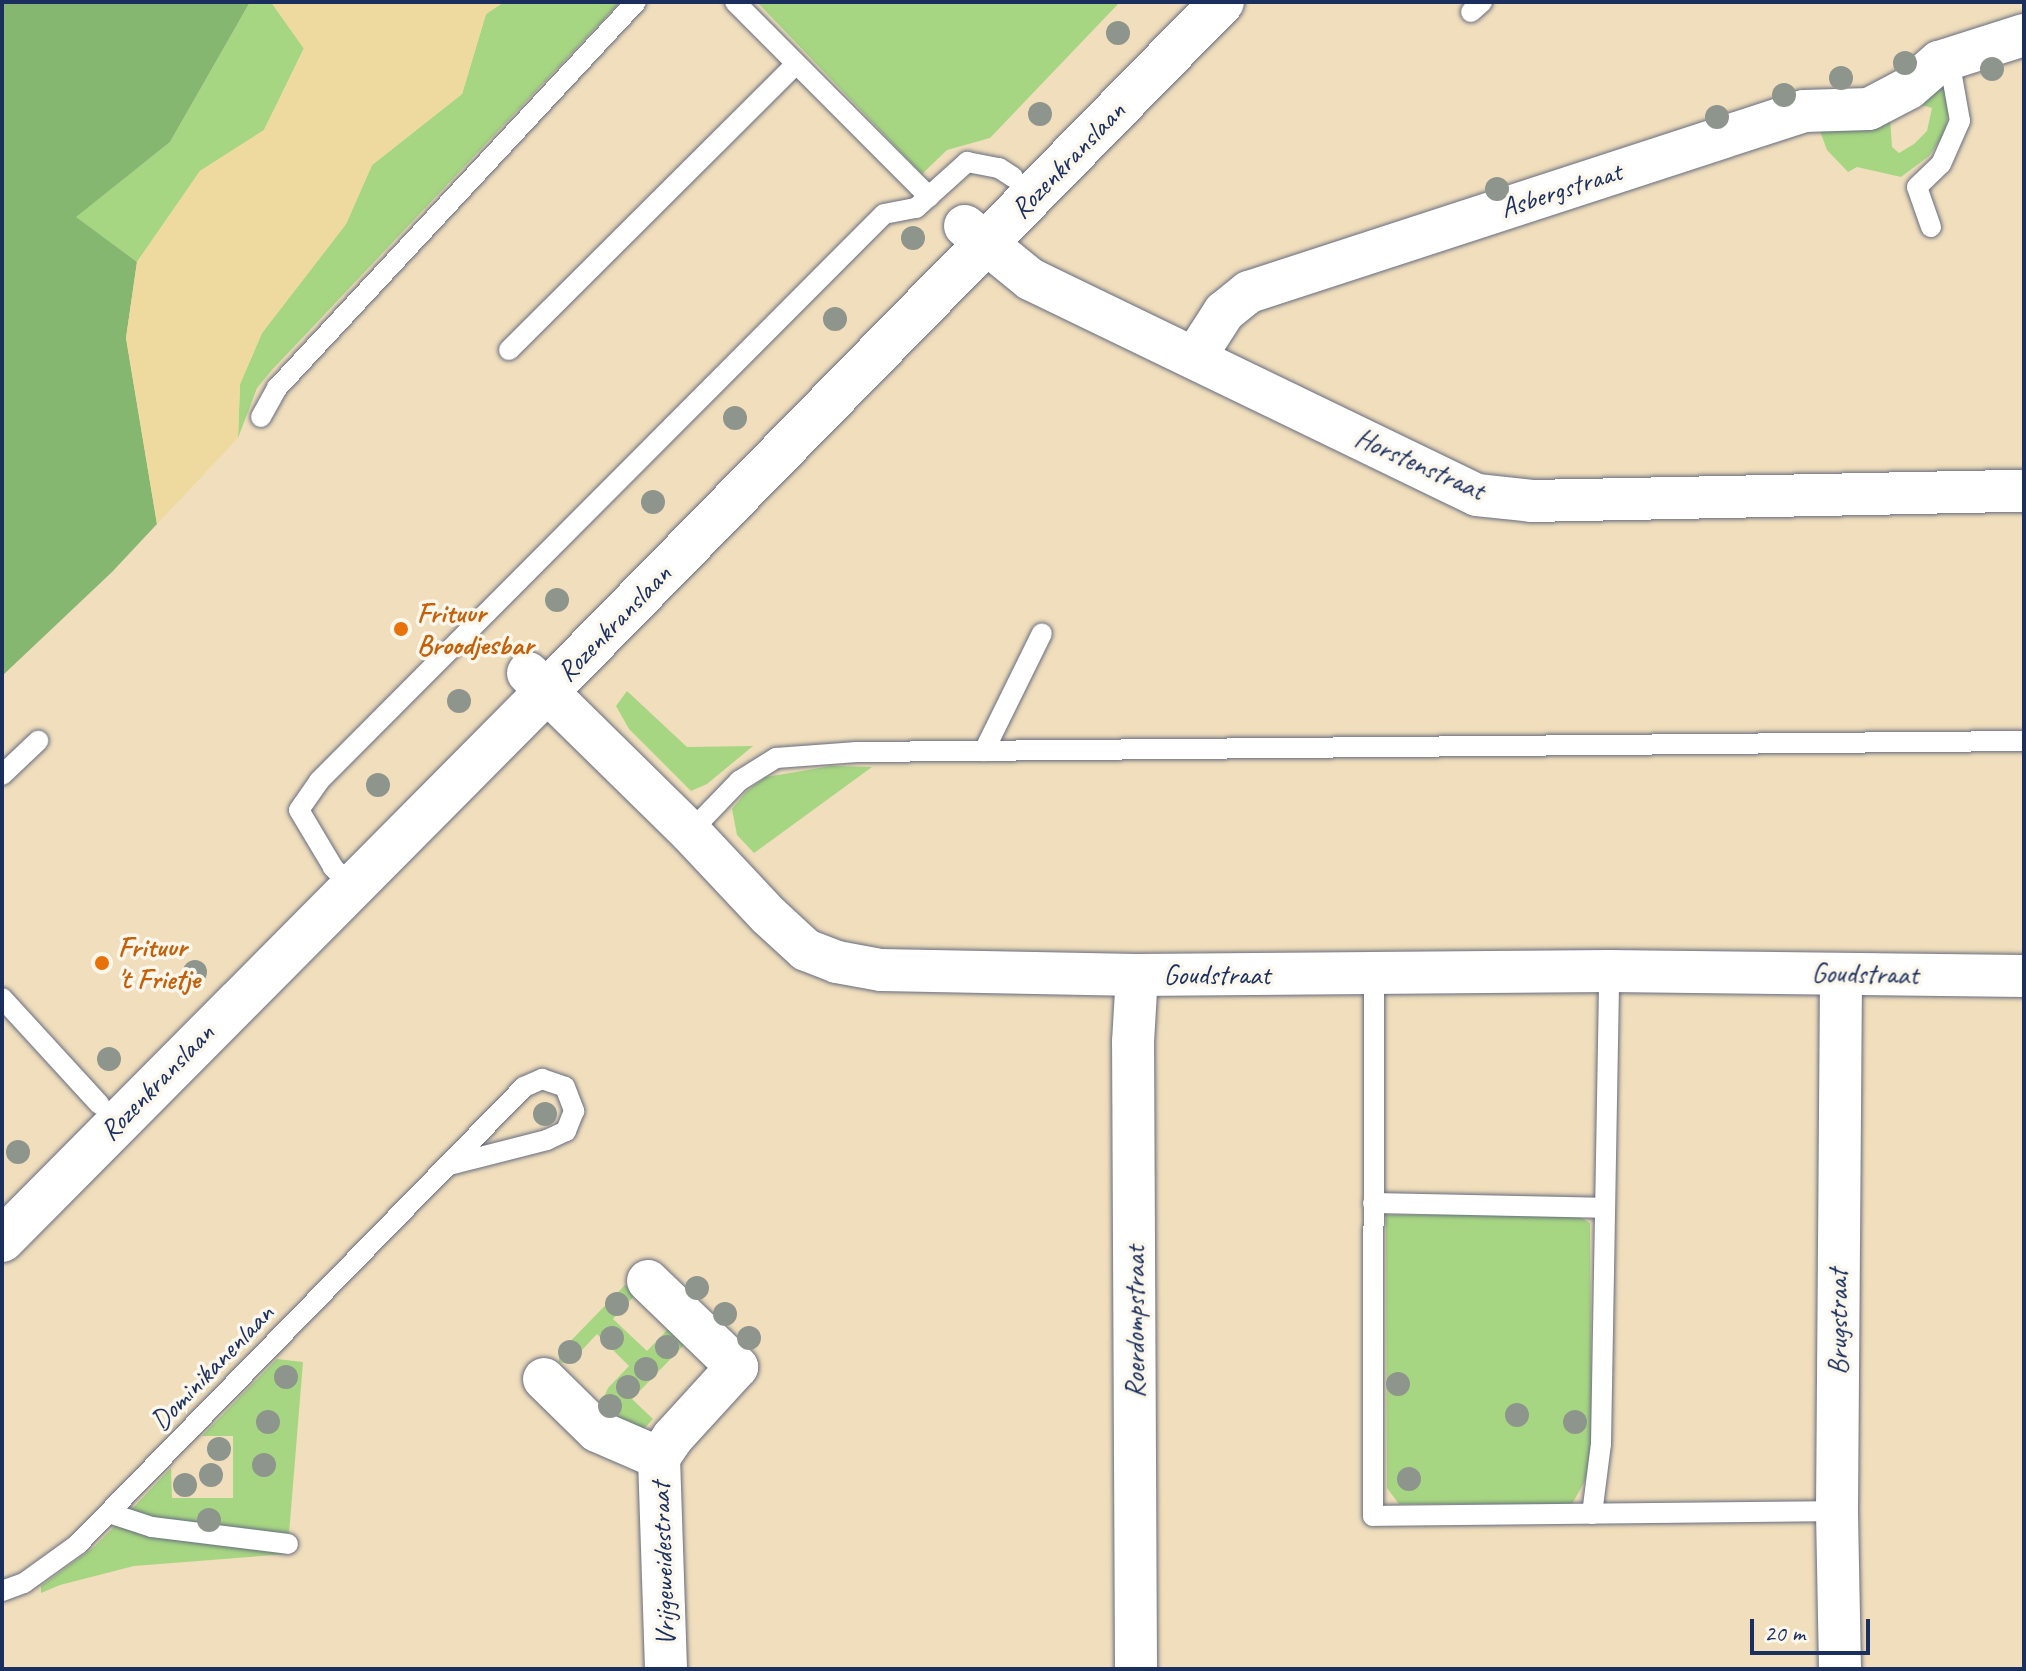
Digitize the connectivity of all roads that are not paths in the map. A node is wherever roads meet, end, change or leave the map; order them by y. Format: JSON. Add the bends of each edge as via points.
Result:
{"nodes":[{"id":1,"x":636,"y":2,"type":"edge"},
{"id":2,"x":735,"y":2,"type":"edge"},
{"id":3,"x":1184,"y":2,"type":"edge"},
{"id":4,"x":1222,"y":2,"type":"edge"},
{"id":5,"x":2024,"y":35,"type":"edge"},
{"id":6,"x":1949,"y":59,"type":"junction"},
{"id":7,"x":796,"y":64,"type":"junction"},
{"id":8,"x":1013,"y":177,"type":"junction"},
{"id":9,"x":929,"y":197,"type":"junction"},
{"id":10,"x":1931,"y":227,"type":"dead end"},
{"id":11,"x":975,"y":235,"type":"junction"},
{"id":12,"x":509,"y":350,"type":"dead end"},
{"id":13,"x":1195,"y":357,"type":"junction"},
{"id":14,"x":261,"y":417,"type":"dead end"},
{"id":15,"x":2024,"y":491,"type":"edge"},
{"id":16,"x":1042,"y":633,"type":"dead end"},
{"id":17,"x":537,"y":683,"type":"junction"},
{"id":18,"x":38,"y":741,"type":"dead end"},
{"id":19,"x":2024,"y":741,"type":"edge"},
{"id":20,"x":984,"y":751,"type":"junction"},
{"id":21,"x":2,"y":775,"type":"edge"},
{"id":22,"x":690,"y":832,"type":"junction"},
{"id":23,"x":343,"y":877,"type":"junction"},
{"id":24,"x":1609,"y":971,"type":"junction"},
{"id":25,"x":1841,"y":974,"type":"junction"},
{"id":26,"x":1137,"y":975,"type":"junction"},
{"id":27,"x":1374,"y":975,"type":"junction"},
{"id":28,"x":2024,"y":976,"type":"edge"},
{"id":29,"x":2,"y":998,"type":"edge"},
{"id":30,"x":99,"y":1104,"type":"junction"},
{"id":31,"x":449,"y":1165,"type":"junction"},
{"id":32,"x":2,"y":1203,"type":"edge"},
{"id":33,"x":1373,"y":1203,"type":"junction"},
{"id":34,"x":1603,"y":1208,"type":"junction"},
{"id":35,"x":2,"y":1240,"type":"edge"},
{"id":36,"x":648,"y":1281,"type":"dead end"},
{"id":37,"x":544,"y":1379,"type":"dead end"},
{"id":38,"x":659,"y":1458,"type":"junction"},
{"id":39,"x":1837,"y":1511,"type":"junction"},
{"id":40,"x":109,"y":1513,"type":"junction"},
{"id":41,"x":1592,"y":1514,"type":"junction"},
{"id":42,"x":288,"y":1544,"type":"dead end"},
{"id":43,"x":2,"y":1591,"type":"edge"},
{"id":44,"x":666,"y":1669,"type":"edge"},
{"id":45,"x":1136,"y":1669,"type":"edge"},
{"id":46,"x":1840,"y":1669,"type":"edge"}],
"edges":[{"from":1,"to":14,"type":"lane","via":[[277,388]]},
{"from":2,"to":7,"type":"lane"},
{"from":3,"to":8,"type":"street","name":"Rozenkranslaan"},
{"from":4,"to":11,"type":"street","name":"Rozenkranslaan"},
{"from":5,"to":6,"type":"street","name":"Asbergstraat"},
{"from":6,"to":10,"type":"lane","via":[[1960,121],[1941,164],[1917,187]]},
{"from":6,"to":13,"type":"street","name":"Asbergstraat","via":[[1869,109],[1804,111],[1249,292],[1224,312]]},
{"from":7,"to":9,"type":"lane"},
{"from":7,"to":12,"type":"lane"},
{"from":8,"to":9,"type":"lane","via":[[999,168],[967,162]]},
{"from":8,"to":11,"type":"street","name":"Rozenkranslaan"},
{"from":9,"to":23,"type":"lane","via":[[916,208],[884,214],[319,781],[299,810]]},
{"from":11,"to":13,"type":"street","name":"Horstenstraat","via":[[1030,279]]},
{"from":11,"to":17,"type":"street","name":"Rozenkranslaan"},
{"from":13,"to":15,"type":"street","name":"Horstenstraat","via":[[1477,495],[1532,501]]},
{"from":16,"to":20,"type":"lane"},
{"from":17,"to":22,"type":"street","name":"Goudstraat"},
{"from":17,"to":23,"type":"street","name":"Rozenkranslaan"},
{"from":18,"to":21,"type":"lane"},
{"from":19,"to":20,"type":"lane"},
{"from":20,"to":22,"type":"lane","via":[[776,758],[739,781]]},
{"from":22,"to":26,"type":"street","name":"Goudstraat","via":[[806,950],[837,962],[881,970]]},
{"from":23,"to":30,"type":"street","name":"Rozenkranslaan"},
{"from":23,"to":35,"type":"street","name":"Rozenkranslaan"},
{"from":24,"to":25,"type":"street","name":"Goudstraat"},
{"from":24,"to":27,"type":"street","name":"Goudstraat"},
{"from":24,"to":34,"type":"lane"},
{"from":25,"to":28,"type":"street","name":"Goudstraat"},
{"from":25,"to":39,"type":"street","name":"Brugstraat"},
{"from":26,"to":27,"type":"street","name":"Goudstraat"},
{"from":26,"to":45,"type":"street","name":"Roerdompstraat"},
{"from":27,"to":33,"type":"lane"},
{"from":29,"to":30,"type":"lane"},
{"from":30,"to":32,"type":"street","name":"Rozenkranslaan"},
{"from":31,"to":31,"type":"lane","name":"Dominikanenlaan","via":[[524,1087],[542,1079],[565,1087],[574,1111],[566,1131]]},
{"from":31,"to":40,"type":"lane","name":"Dominikanenlaan"},
{"from":33,"to":34,"type":"lane"},
{"from":33,"to":41,"type":"lane","via":[[1373,1516]]},
{"from":34,"to":41,"type":"lane","via":[[1601,1444]]},
{"from":36,"to":38,"type":"street","name":"Vrijgeweidestraat","via":[[737,1367]]},
{"from":37,"to":38,"type":"street","name":"Vrijgeweidestraat","via":[[597,1431]]},
{"from":38,"to":44,"type":"street","name":"Vrijgeweidestraat"},
{"from":39,"to":41,"type":"lane"},
{"from":39,"to":46,"type":"street","name":"Brugstraat"},
{"from":40,"to":42,"type":"lane","via":[[152,1527]]},
{"from":40,"to":43,"type":"lane","name":"Dominikanenlaan","via":[[78,1544],[24,1583]]}]}
